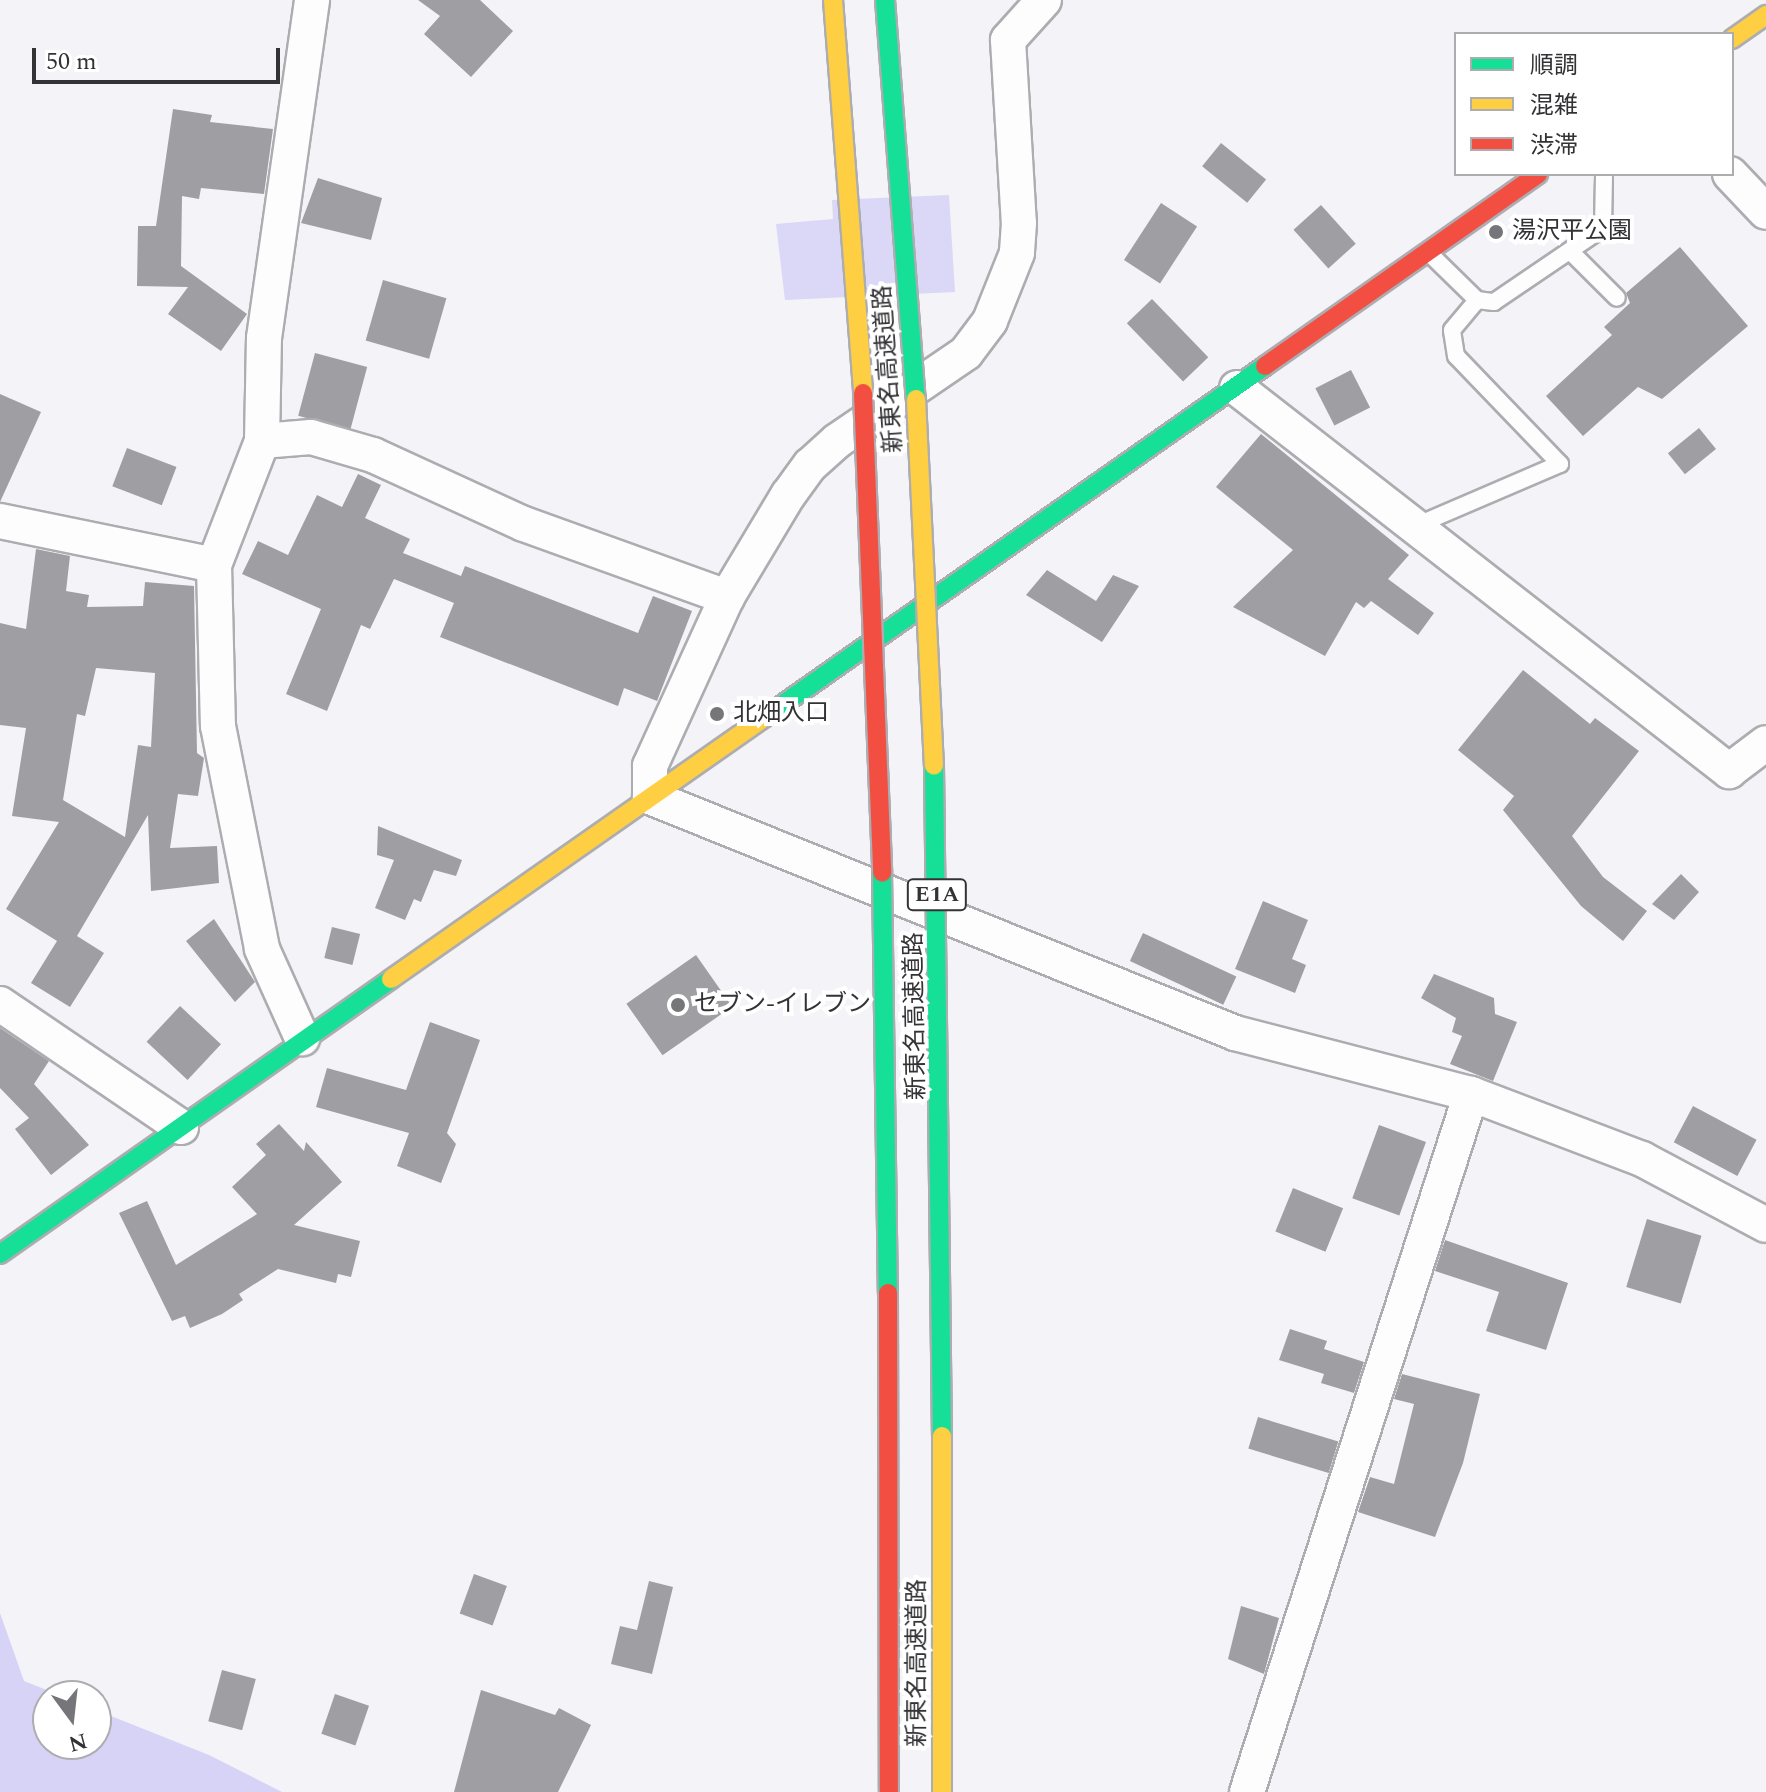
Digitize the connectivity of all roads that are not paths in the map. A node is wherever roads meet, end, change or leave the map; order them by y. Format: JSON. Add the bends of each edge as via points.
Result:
{"nodes":[{"id":1,"x":312,"y":0,"type":"edge"},
{"id":2,"x":833,"y":0,"type":"edge"},
{"id":3,"x":885,"y":0,"type":"edge"},
{"id":4,"x":1003,"y":0,"type":"edge"},
{"id":5,"x":1044,"y":0,"type":"edge"},
{"id":6,"x":1766,"y":15,"type":"edge"},
{"id":7,"x":1734,"y":38,"type":"edge"},
{"id":8,"x":1008,"y":40,"type":"junction"},
{"id":9,"x":1535,"y":176,"type":"edge"},
{"id":10,"x":1604,"y":176,"type":"edge"},
{"id":11,"x":1732,"y":176,"type":"edge"},
{"id":12,"x":1766,"y":212,"type":"edge"},
{"id":13,"x":1427,"y":251,"type":"junction"},
{"id":14,"x":1570,"y":251,"type":"junction"},
{"id":15,"x":1617,"y":298,"type":"dead end"},
{"id":16,"x":1477,"y":300,"type":"junction"},
{"id":17,"x":1237,"y":388,"type":"junction"},
{"id":18,"x":262,"y":441,"type":"junction"},
{"id":19,"x":0,"y":521,"type":"edge"},
{"id":20,"x":1412,"y":527,"type":"junction"},
{"id":21,"x":214,"y":565,"type":"junction"},
{"id":22,"x":727,"y":597,"type":"junction"},
{"id":23,"x":1766,"y":743,"type":"edge"},
{"id":24,"x":650,"y":797,"type":"junction"},
{"id":25,"x":0,"y":1004,"type":"edge"},
{"id":26,"x":302,"y":1038,"type":"junction"},
{"id":27,"x":1471,"y":1094,"type":"junction"},
{"id":28,"x":181,"y":1127,"type":"junction"},
{"id":29,"x":1766,"y":1225,"type":"edge"},
{"id":30,"x":0,"y":1254,"type":"edge"},
{"id":31,"x":889,"y":1792,"type":"edge"},
{"id":32,"x":942,"y":1792,"type":"edge"},
{"id":33,"x":1247,"y":1792,"type":"edge"}],
"edges":[{"from":1,"to":18,"type":"street","via":[[264,338]]},
{"from":2,"to":31,"type":"main road","name":"新東名高速道路","number":"E1A","bridge":true,"via":[[860,330],[878,719],[887,1067]]},
{"from":3,"to":32,"type":"main road","name":"新東名高速道路","number":"E1A","bridge":true,"via":[[912,326],[933,710],[941,1047]]},
{"from":4,"to":8,"type":"street"},
{"from":5,"to":8,"type":"street"},
{"from":6,"to":7,"type":"main road"},
{"from":8,"to":22,"type":"street","via":[[1019,223],[1017,253],[990,321],[966,353],[943,372],[810,465]]},
{"from":9,"to":13,"type":"main road"},
{"from":10,"to":14,"type":"lane","via":[[1603,228]]},
{"from":11,"to":12,"type":"street"},
{"from":13,"to":16,"type":"lane"},
{"from":13,"to":17,"type":"main road"},
{"from":14,"to":15,"type":"lane"},
{"from":14,"to":16,"type":"lane","via":[[1494,302]]},
{"from":16,"to":20,"type":"lane","via":[[1452,330],[1456,356],[1560,464]]},
{"from":17,"to":20,"type":"street"},
{"from":17,"to":24,"type":"main road"},
{"from":18,"to":21,"type":"street"},
{"from":18,"to":22,"type":"street","via":[[311,437],[373,455],[524,524]]},
{"from":19,"to":21,"type":"street"},
{"from":20,"to":23,"type":"street","via":[[1729,771]]},
{"from":21,"to":26,"type":"street","via":[[218,726],[262,949]]},
{"from":22,"to":24,"type":"street","via":[[650,766]]},
{"from":24,"to":26,"type":"main road"},
{"from":24,"to":27,"type":"street","via":[[1235,1033]]},
{"from":25,"to":28,"type":"street"},
{"from":26,"to":28,"type":"main road"},
{"from":27,"to":29,"type":"street","via":[[1642,1159]]},
{"from":27,"to":33,"type":"street"},
{"from":28,"to":30,"type":"main road"}]}
